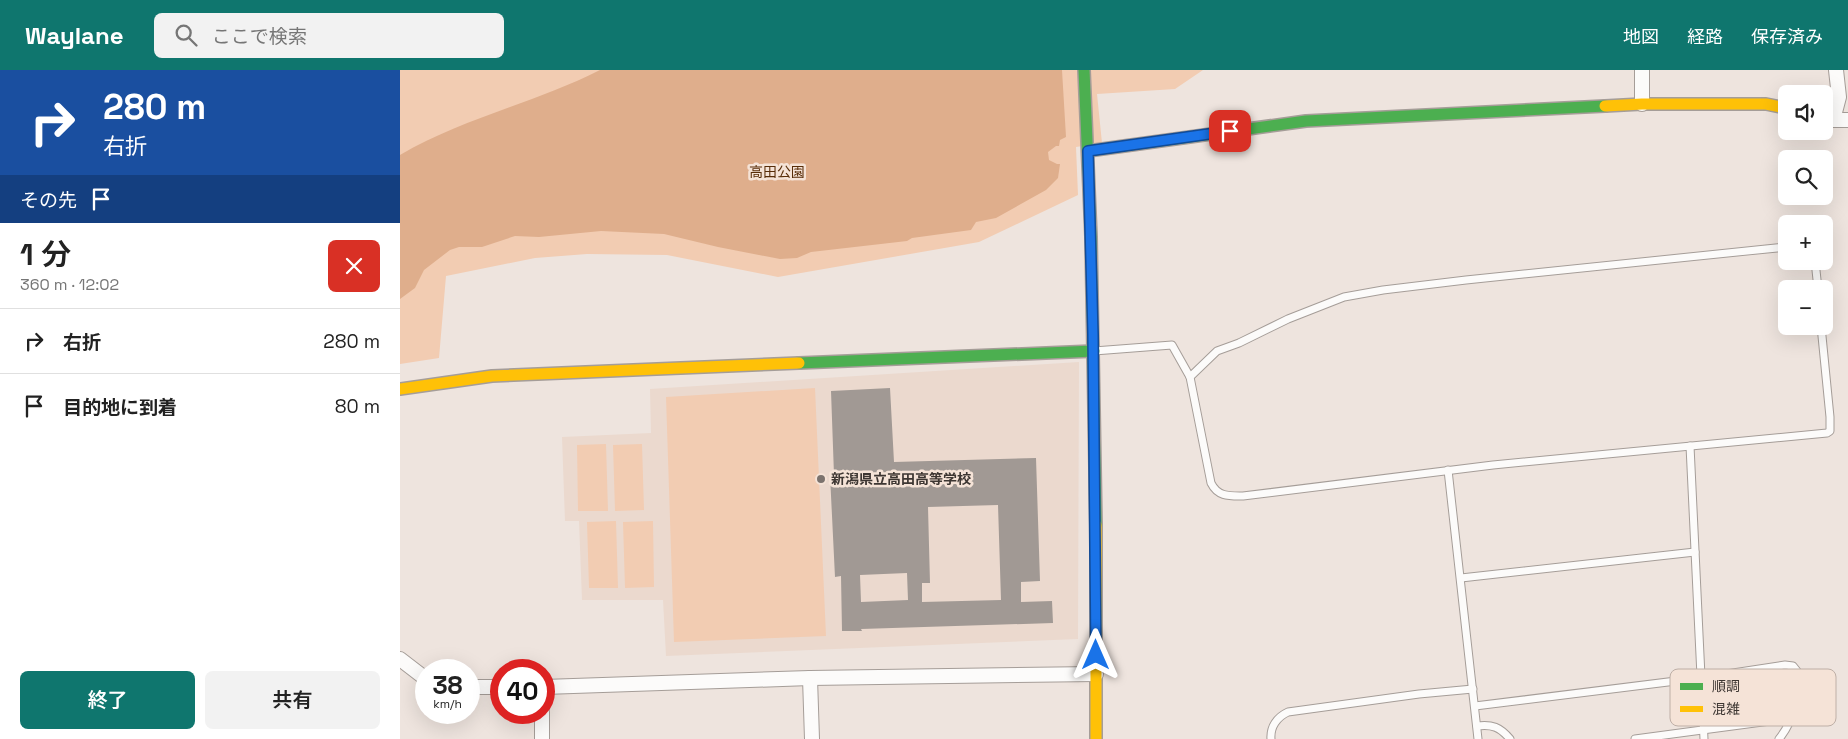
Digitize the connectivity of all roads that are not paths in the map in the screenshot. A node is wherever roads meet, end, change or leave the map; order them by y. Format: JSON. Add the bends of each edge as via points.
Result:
{"nodes":[{"id":1,"x":1084,"y":70,"type":"edge"},
{"id":2,"x":1642,"y":70,"type":"edge"},
{"id":3,"x":1836,"y":70,"type":"edge"},
{"id":4,"x":1642,"y":104,"type":"junction"},
{"id":5,"x":1778,"y":106,"type":"edge"},
{"id":6,"x":1833,"y":110,"type":"edge"},
{"id":7,"x":1833,"y":120,"type":"edge"},
{"id":8,"x":1848,"y":120,"type":"edge"},
{"id":9,"x":1088,"y":151,"type":"junction"},
{"id":10,"x":1778,"y":248,"type":"edge"},
{"id":11,"x":1822,"y":335,"type":"edge"},
{"id":12,"x":1094,"y":351,"type":"junction"},
{"id":13,"x":1190,"y":377,"type":"junction"},
{"id":14,"x":400,"y":389,"type":"edge"},
{"id":15,"x":1690,"y":446,"type":"junction"},
{"id":16,"x":1448,"y":470,"type":"junction"},
{"id":17,"x":1694,"y":552,"type":"junction"},
{"id":18,"x":1460,"y":578,"type":"junction"},
{"id":19,"x":400,"y":660,"type":"edge"},
{"id":20,"x":1700,"y":669,"type":"edge"},
{"id":21,"x":1752,"y":669,"type":"edge"},
{"id":22,"x":1795,"y":669,"type":"edge"},
{"id":23,"x":415,"y":671,"type":"edge"},
{"id":24,"x":1096,"y":674,"type":"junction"},
{"id":25,"x":810,"y":678,"type":"junction"},
{"id":26,"x":1670,"y":682,"type":"edge"},
{"id":27,"x":555,"y":686,"type":"edge"},
{"id":28,"x":1473,"y":689,"type":"junction"},
{"id":29,"x":1475,"y":706,"type":"junction"},
{"id":30,"x":542,"y":724,"type":"edge"},
{"id":31,"x":1477,"y":726,"type":"junction"},
{"id":32,"x":1721,"y":726,"type":"edge"},
{"id":33,"x":1787,"y":726,"type":"edge"},
{"id":34,"x":1703,"y":728,"type":"junction"},
{"id":35,"x":542,"y":739,"type":"edge"},
{"id":36,"x":812,"y":739,"type":"edge"},
{"id":37,"x":1096,"y":739,"type":"edge"},
{"id":38,"x":1271,"y":739,"type":"edge"},
{"id":39,"x":1478,"y":739,"type":"edge"},
{"id":40,"x":1510,"y":739,"type":"edge"},
{"id":41,"x":1635,"y":739,"type":"edge"},
{"id":42,"x":1704,"y":739,"type":"edge"},
{"id":43,"x":1779,"y":739,"type":"edge"}],
"edges":[{"from":1,"to":9,"type":"street"},
{"from":2,"to":4,"type":"street"},
{"from":3,"to":6,"type":"street","via":[[1839,97]]},
{"from":4,"to":5,"type":"street"},
{"from":4,"to":9,"type":"street","via":[[1306,121]]},
{"from":7,"to":8,"type":"street"},
{"from":9,"to":12,"type":"street"},
{"from":10,"to":13,"type":"lane","via":[[1466,280],[1344,297],[1217,351]]},
{"from":11,"to":15,"type":"lane","via":[[1830,431]]},
{"from":12,"to":13,"type":"lane","via":[[1172,345]]},
{"from":12,"to":14,"type":"street","via":[[492,376]]},
{"from":12,"to":24,"type":"street"},
{"from":13,"to":16,"type":"lane","via":[[1211,483],[1222,495],[1243,496]]},
{"from":15,"to":16,"type":"lane"},
{"from":15,"to":17,"type":"lane"},
{"from":16,"to":18,"type":"lane"},
{"from":17,"to":18,"type":"lane"},
{"from":17,"to":20,"type":"lane"},
{"from":18,"to":28,"type":"lane"},
{"from":19,"to":23,"type":"street"},
{"from":21,"to":22,"type":"lane","via":[[1770,666],[1793,666]]},
{"from":24,"to":25,"type":"street"},
{"from":24,"to":37,"type":"street"},
{"from":25,"to":27,"type":"street"},
{"from":25,"to":36,"type":"street"},
{"from":26,"to":29,"type":"lane"},
{"from":28,"to":29,"type":"lane"},
{"from":28,"to":38,"type":"lane","via":[[1288,712],[1273,725]]},
{"from":29,"to":31,"type":"lane"},
{"from":30,"to":35,"type":"street"},
{"from":31,"to":39,"type":"lane"},
{"from":31,"to":40,"type":"lane","via":[[1500,728]]},
{"from":32,"to":34,"type":"lane"},
{"from":33,"to":43,"type":"lane"},
{"from":34,"to":41,"type":"lane"},
{"from":34,"to":42,"type":"lane"}]}
